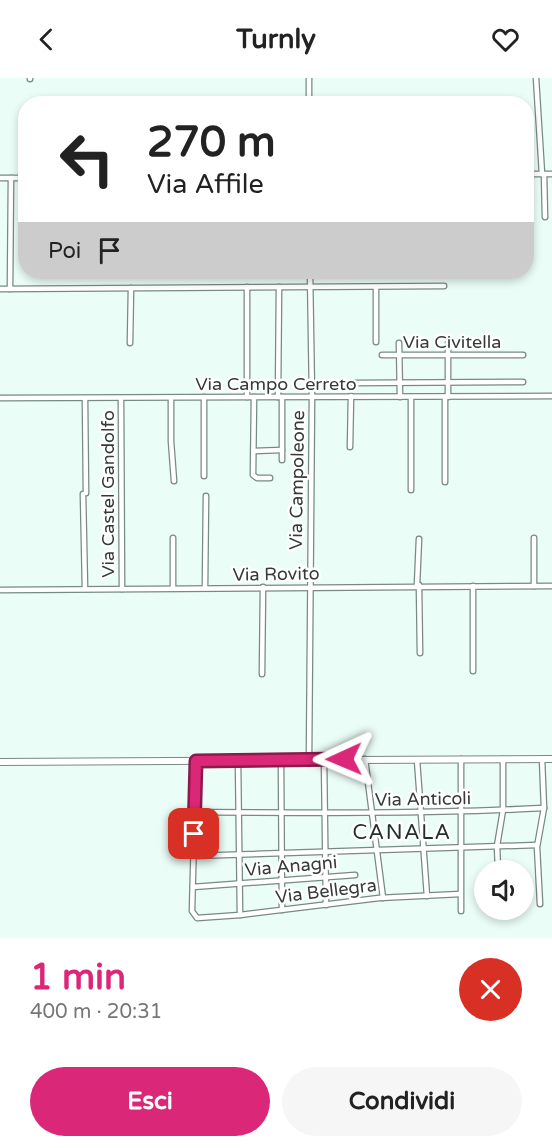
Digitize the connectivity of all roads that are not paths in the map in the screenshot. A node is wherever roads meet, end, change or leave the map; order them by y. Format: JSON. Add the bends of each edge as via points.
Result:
{"nodes":[{"id":1,"x":309,"y":78,"type":"edge"},
{"id":2,"x":536,"y":78,"type":"edge"},
{"id":3,"x":309,"y":96,"type":"edge"},
{"id":4,"x":534,"y":174,"type":"edge"},
{"id":5,"x":543,"y":174,"type":"junction"},
{"id":6,"x":552,"y":174,"type":"edge"},
{"id":7,"x":0,"y":178,"type":"edge"},
{"id":8,"x":11,"y":178,"type":"junction"},
{"id":9,"x":18,"y":178,"type":"edge"},
{"id":10,"x":546,"y":217,"type":"dead end"},
{"id":11,"x":310,"y":279,"type":"edge"},
{"id":12,"x":444,"y":286,"type":"dead end"},
{"id":13,"x":247,"y":287,"type":"junction"},
{"id":14,"x":279,"y":287,"type":"junction"},
{"id":15,"x":375,"y":287,"type":"junction"},
{"id":16,"x":131,"y":288,"type":"junction"},
{"id":17,"x":310,"y":288,"type":"junction"},
{"id":18,"x":0,"y":289,"type":"edge"},
{"id":19,"x":10,"y":289,"type":"junction"},
{"id":20,"x":376,"y":342,"type":"dead end"},
{"id":21,"x":130,"y":343,"type":"dead end"},
{"id":22,"x":399,"y":343,"type":"dead end"},
{"id":23,"x":448,"y":343,"type":"dead end"},
{"id":24,"x":382,"y":355,"type":"dead end"},
{"id":25,"x":399,"y":355,"type":"junction"},
{"id":26,"x":448,"y":355,"type":"junction"},
{"id":27,"x":523,"y":355,"type":"dead end"},
{"id":28,"x":448,"y":382,"type":"junction"},
{"id":29,"x":523,"y":382,"type":"dead end"},
{"id":30,"x":353,"y":383,"type":"dead end"},
{"id":31,"x":400,"y":383,"type":"junction"},
{"id":32,"x":312,"y":396,"type":"junction"},
{"id":33,"x":351,"y":396,"type":"junction"},
{"id":34,"x":552,"y":396,"type":"edge"},
{"id":35,"x":247,"y":397,"type":"junction"},
{"id":36,"x":254,"y":397,"type":"junction"},
{"id":37,"x":280,"y":397,"type":"junction"},
{"id":38,"x":400,"y":397,"type":"junction"},
{"id":39,"x":411,"y":397,"type":"junction"},
{"id":40,"x":446,"y":397,"type":"junction"},
{"id":41,"x":0,"y":398,"type":"edge"},
{"id":42,"x":171,"y":398,"type":"junction"},
{"id":43,"x":204,"y":398,"type":"junction"},
{"id":44,"x":85,"y":399,"type":"junction"},
{"id":45,"x":121,"y":399,"type":"junction"},
{"id":46,"x":350,"y":447,"type":"dead end"},
{"id":47,"x":282,"y":450,"type":"junction"},
{"id":48,"x":254,"y":451,"type":"junction"},
{"id":49,"x":282,"y":460,"type":"dead end"},
{"id":50,"x":204,"y":476,"type":"dead end"},
{"id":51,"x":270,"y":478,"type":"dead end"},
{"id":52,"x":174,"y":481,"type":"dead end"},
{"id":53,"x":445,"y":482,"type":"dead end"},
{"id":54,"x":411,"y":490,"type":"dead end"},
{"id":55,"x":207,"y":496,"type":"dead end"},
{"id":56,"x":173,"y":538,"type":"dead end"},
{"id":57,"x":534,"y":538,"type":"dead end"},
{"id":58,"x":418,"y":539,"type":"dead end"},
{"id":59,"x":418,"y":585,"type":"junction"},
{"id":60,"x":473,"y":586,"type":"junction"},
{"id":61,"x":534,"y":586,"type":"junction"},
{"id":62,"x":552,"y":586,"type":"edge"},
{"id":63,"x":263,"y":587,"type":"junction"},
{"id":64,"x":310,"y":587,"type":"junction"},
{"id":65,"x":173,"y":588,"type":"junction"},
{"id":66,"x":206,"y":588,"type":"junction"},
{"id":67,"x":85,"y":589,"type":"junction"},
{"id":68,"x":122,"y":589,"type":"junction"},
{"id":69,"x":0,"y":590,"type":"edge"},
{"id":70,"x":420,"y":653,"type":"dead end"},
{"id":71,"x":473,"y":671,"type":"dead end"},
{"id":72,"x":262,"y":674,"type":"dead end"},
{"id":73,"x":324,"y":759,"type":"junction"},
{"id":74,"x":365,"y":759,"type":"junction"},
{"id":75,"x":461,"y":759,"type":"junction"},
{"id":76,"x":503,"y":759,"type":"junction"},
{"id":77,"x":542,"y":759,"type":"junction"},
{"id":78,"x":552,"y":759,"type":"edge"},
{"id":79,"x":238,"y":760,"type":"junction"},
{"id":80,"x":281,"y":760,"type":"junction"},
{"id":81,"x":309,"y":760,"type":"junction"},
{"id":82,"x":417,"y":760,"type":"junction"},
{"id":83,"x":196,"y":761,"type":"junction"},
{"id":84,"x":0,"y":762,"type":"edge"},
{"id":85,"x":543,"y":808,"type":"junction"},
{"id":86,"x":503,"y":810,"type":"junction"},
{"id":87,"x":195,"y":812,"type":"junction"},
{"id":88,"x":461,"y":812,"type":"junction"},
{"id":89,"x":239,"y":813,"type":"junction"},
{"id":90,"x":282,"y":813,"type":"junction"},
{"id":91,"x":324,"y":813,"type":"junction"},
{"id":92,"x":421,"y":813,"type":"junction"},
{"id":93,"x":373,"y":814,"type":"junction"},
{"id":94,"x":537,"y":845,"type":"junction"},
{"id":95,"x":497,"y":846,"type":"junction"},
{"id":96,"x":460,"y":847,"type":"junction"},
{"id":97,"x":424,"y":848,"type":"junction"},
{"id":98,"x":378,"y":850,"type":"junction"},
{"id":99,"x":325,"y":852,"type":"junction"},
{"id":100,"x":282,"y":853,"type":"junction"},
{"id":101,"x":239,"y":854,"type":"junction"},
{"id":102,"x":194,"y":856,"type":"junction"},
{"id":103,"x":498,"y":860,"type":"edge"},
{"id":104,"x":355,"y":875,"type":"dead end"},
{"id":105,"x":325,"y":877,"type":"junction"},
{"id":106,"x":282,"y":881,"type":"junction"},
{"id":107,"x":239,"y":884,"type":"junction"},
{"id":108,"x":193,"y":887,"type":"junction"},
{"id":109,"x":460,"y":894,"type":"junction"},
{"id":110,"x":427,"y":896,"type":"junction"},
{"id":111,"x":383,"y":898,"type":"junction"},
{"id":112,"x":540,"y":904,"type":"dead end"},
{"id":113,"x":326,"y":905,"type":"junction"},
{"id":114,"x":282,"y":910,"type":"junction"},
{"id":115,"x":461,"y":911,"type":"dead end"},
{"id":116,"x":240,"y":915,"type":"junction"}],
"edges":[{"from":1,"to":3,"type":"street"},
{"from":2,"to":5,"type":"street"},
{"from":4,"to":5,"type":"street"},
{"from":5,"to":6,"type":"street"},
{"from":5,"to":10,"type":"street"},
{"from":7,"to":8,"type":"street"},
{"from":8,"to":9,"type":"street"},
{"from":8,"to":19,"type":"street"},
{"from":11,"to":17,"type":"street","name":"Via Campoleone"},
{"from":12,"to":15,"type":"street"},
{"from":13,"to":14,"type":"street"},
{"from":13,"to":16,"type":"street"},
{"from":13,"to":35,"type":"street"},
{"from":14,"to":17,"type":"street"},
{"from":14,"to":37,"type":"street"},
{"from":15,"to":17,"type":"street"},
{"from":15,"to":20,"type":"street"},
{"from":16,"to":19,"type":"street"},
{"from":16,"to":21,"type":"street"},
{"from":17,"to":32,"type":"street","name":"Via Campoleone"},
{"from":18,"to":19,"type":"street"},
{"from":22,"to":25,"type":"street"},
{"from":23,"to":26,"type":"street"},
{"from":24,"to":25,"type":"street","name":"Via Civitella"},
{"from":25,"to":26,"type":"street","name":"Via Civitella"},
{"from":25,"to":31,"type":"street"},
{"from":26,"to":27,"type":"street","name":"Via Civitella"},
{"from":26,"to":28,"type":"street"},
{"from":28,"to":29,"type":"street"},
{"from":28,"to":31,"type":"street"},
{"from":28,"to":40,"type":"street"},
{"from":30,"to":31,"type":"street"},
{"from":31,"to":38,"type":"street"},
{"from":32,"to":33,"type":"street","name":"Via Campo Cerreto"},
{"from":32,"to":37,"type":"street","name":"Via Campo Cerreto"},
{"from":32,"to":64,"type":"street","name":"Via Campoleone"},
{"from":33,"to":38,"type":"street","name":"Via Campo Cerreto"},
{"from":33,"to":46,"type":"street"},
{"from":34,"to":40,"type":"street","name":"Via Campo Cerreto"},
{"from":35,"to":36,"type":"street","name":"Via Campo Cerreto"},
{"from":35,"to":43,"type":"street","name":"Via Campo Cerreto"},
{"from":36,"to":37,"type":"street","name":"Via Campo Cerreto"},
{"from":36,"to":48,"type":"street"},
{"from":37,"to":47,"type":"street"},
{"from":38,"to":39,"type":"street","name":"Via Campo Cerreto"},
{"from":39,"to":40,"type":"street","name":"Via Campo Cerreto"},
{"from":39,"to":54,"type":"street"},
{"from":40,"to":53,"type":"street"},
{"from":41,"to":44,"type":"street","name":"Via Campo Cerreto"},
{"from":42,"to":43,"type":"street","name":"Via Campo Cerreto"},
{"from":42,"to":45,"type":"street","name":"Via Campo Cerreto"},
{"from":42,"to":52,"type":"street"},
{"from":43,"to":50,"type":"street"},
{"from":44,"to":45,"type":"street","name":"Via Campo Cerreto"},
{"from":44,"to":67,"type":"street"},
{"from":45,"to":68,"type":"street","name":"Via Castel Gandolfo"},
{"from":47,"to":48,"type":"street"},
{"from":47,"to":49,"type":"street"},
{"from":48,"to":51,"type":"street","via":[[254,475]]},
{"from":55,"to":66,"type":"street"},
{"from":56,"to":65,"type":"street"},
{"from":57,"to":61,"type":"street"},
{"from":58,"to":59,"type":"street"},
{"from":59,"to":60,"type":"street","name":"Via Rovito"},
{"from":59,"to":64,"type":"street","name":"Via Rovito"},
{"from":59,"to":70,"type":"street"},
{"from":60,"to":61,"type":"street","name":"Via Rovito"},
{"from":60,"to":71,"type":"street"},
{"from":61,"to":62,"type":"street","name":"Via Rovito"},
{"from":63,"to":64,"type":"street","name":"Via Rovito"},
{"from":63,"to":66,"type":"street","name":"Via Rovito"},
{"from":63,"to":72,"type":"street"},
{"from":64,"to":81,"type":"street","name":"Via Campoleone"},
{"from":65,"to":66,"type":"street","name":"Via Rovito"},
{"from":65,"to":68,"type":"street","name":"Via Rovito"},
{"from":67,"to":68,"type":"street","name":"Via Rovito"},
{"from":67,"to":69,"type":"street","name":"Via Rovito"},
{"from":73,"to":74,"type":"street"},
{"from":73,"to":81,"type":"street"},
{"from":73,"to":91,"type":"street"},
{"from":74,"to":82,"type":"street"},
{"from":74,"to":93,"type":"street"},
{"from":75,"to":76,"type":"street"},
{"from":75,"to":82,"type":"street"},
{"from":75,"to":88,"type":"street"},
{"from":76,"to":77,"type":"street"},
{"from":76,"to":86,"type":"street"},
{"from":77,"to":78,"type":"street"},
{"from":77,"to":85,"type":"street"},
{"from":79,"to":80,"type":"street"},
{"from":79,"to":83,"type":"street"},
{"from":79,"to":89,"type":"street"},
{"from":80,"to":81,"type":"street"},
{"from":80,"to":90,"type":"street"},
{"from":82,"to":92,"type":"street"},
{"from":83,"to":84,"type":"street"},
{"from":83,"to":87,"type":"street"},
{"from":85,"to":86,"type":"street","name":"Via Anticoli"},
{"from":85,"to":94,"type":"street"},
{"from":86,"to":88,"type":"street","name":"Via Anticoli"},
{"from":86,"to":95,"type":"street"},
{"from":87,"to":89,"type":"street","name":"Via Anticoli"},
{"from":87,"to":102,"type":"street"},
{"from":88,"to":92,"type":"street","name":"Via Anticoli"},
{"from":88,"to":96,"type":"street"},
{"from":89,"to":90,"type":"street","name":"Via Anticoli"},
{"from":89,"to":101,"type":"street"},
{"from":90,"to":91,"type":"street","name":"Via Anticoli"},
{"from":90,"to":100,"type":"street"},
{"from":91,"to":93,"type":"street","name":"Via Anticoli"},
{"from":91,"to":99,"type":"street"},
{"from":92,"to":93,"type":"street","name":"Via Anticoli"},
{"from":92,"to":97,"type":"street"},
{"from":93,"to":98,"type":"street"},
{"from":94,"to":95,"type":"street"},
{"from":94,"to":112,"type":"street"},
{"from":95,"to":96,"type":"street"},
{"from":95,"to":103,"type":"street"},
{"from":96,"to":97,"type":"street"},
{"from":96,"to":109,"type":"street"},
{"from":97,"to":98,"type":"street"},
{"from":97,"to":110,"type":"street"},
{"from":98,"to":99,"type":"street"},
{"from":98,"to":111,"type":"street"},
{"from":99,"to":100,"type":"street"},
{"from":99,"to":105,"type":"street"},
{"from":100,"to":101,"type":"street"},
{"from":100,"to":106,"type":"street"},
{"from":101,"to":102,"type":"street"},
{"from":101,"to":107,"type":"street"},
{"from":102,"to":108,"type":"street"},
{"from":104,"to":105,"type":"street","name":"Via Anagni"},
{"from":105,"to":106,"type":"street","name":"Via Anagni"},
{"from":105,"to":113,"type":"street"},
{"from":106,"to":107,"type":"street","name":"Via Anagni"},
{"from":106,"to":114,"type":"street"},
{"from":107,"to":108,"type":"street","name":"Via Anagni"},
{"from":107,"to":116,"type":"street"},
{"from":108,"to":116,"type":"street","name":"Via Bellegra","via":[[195,917]]},
{"from":109,"to":110,"type":"street","name":"Via Bellegra"},
{"from":109,"to":115,"type":"street"},
{"from":110,"to":111,"type":"street","name":"Via Bellegra"},
{"from":111,"to":113,"type":"street","name":"Via Bellegra"},
{"from":113,"to":114,"type":"street","name":"Via Bellegra"},
{"from":114,"to":116,"type":"street","name":"Via Bellegra"}]}
